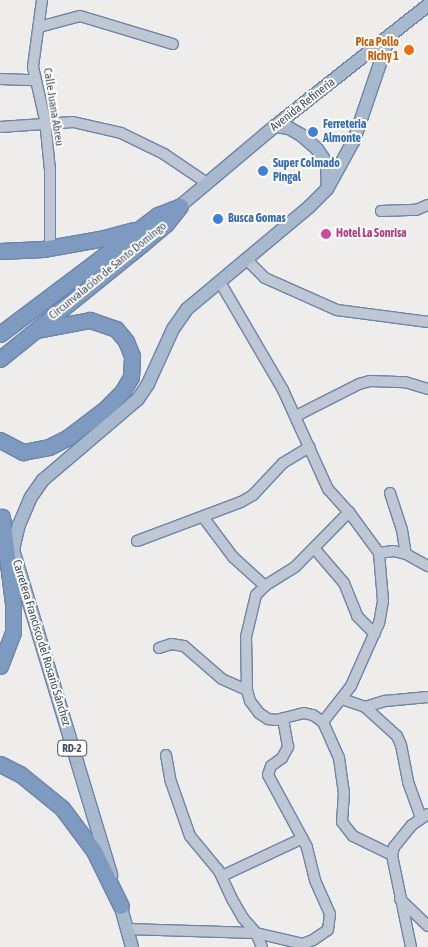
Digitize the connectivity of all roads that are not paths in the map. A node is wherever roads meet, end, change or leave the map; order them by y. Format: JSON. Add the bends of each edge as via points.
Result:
{"nodes":[{"id":1,"x":42,"y":0,"type":"edge"},
{"id":2,"x":427,"y":8,"type":"edge"},
{"id":3,"x":39,"y":27,"type":"junction"},
{"id":4,"x":389,"y":37,"type":"junction"},
{"id":5,"x":173,"y":44,"type":"dead end"},
{"id":6,"x":0,"y":79,"type":"edge"},
{"id":7,"x":35,"y":80,"type":"junction"},
{"id":8,"x":46,"y":125,"type":"junction"},
{"id":9,"x":276,"y":126,"type":"junction"},
{"id":10,"x":0,"y":127,"type":"edge"},
{"id":11,"x":207,"y":183,"type":"junction"},
{"id":12,"x":327,"y":189,"type":"junction"},
{"id":13,"x":428,"y":205,"type":"edge"},
{"id":14,"x":180,"y":206,"type":"junction"},
{"id":15,"x":381,"y":211,"type":"dead end"},
{"id":16,"x":142,"y":228,"type":"junction"},
{"id":17,"x":50,"y":248,"type":"junction"},
{"id":18,"x":0,"y":251,"type":"edge"},
{"id":19,"x":247,"y":260,"type":"junction"},
{"id":20,"x":220,"y":282,"type":"junction"},
{"id":21,"x":428,"y":322,"type":"edge"},
{"id":22,"x":36,"y":330,"type":"junction"},
{"id":23,"x":0,"y":334,"type":"edge"},
{"id":24,"x":0,"y":359,"type":"edge"},
{"id":25,"x":428,"y":389,"type":"edge"},
{"id":26,"x":296,"y":416,"type":"junction"},
{"id":27,"x":0,"y":440,"type":"edge"},
{"id":28,"x":310,"y":446,"type":"junction"},
{"id":29,"x":390,"y":494,"type":"dead end"},
{"id":30,"x":349,"y":512,"type":"junction"},
{"id":31,"x":1,"y":514,"type":"edge"},
{"id":32,"x":203,"y":517,"type":"junction"},
{"id":33,"x":137,"y":541,"type":"dead end"},
{"id":34,"x":314,"y":548,"type":"junction"},
{"id":35,"x":13,"y":550,"type":"junction"},
{"id":36,"x":379,"y":553,"type":"junction"},
{"id":37,"x":406,"y":554,"type":"junction"},
{"id":38,"x":428,"y":566,"type":"edge"},
{"id":39,"x":265,"y":586,"type":"junction"},
{"id":40,"x":374,"y":634,"type":"junction"},
{"id":41,"x":159,"y":648,"type":"dead end"},
{"id":42,"x":0,"y":666,"type":"edge"},
{"id":43,"x":247,"y":690,"type":"junction"},
{"id":44,"x":428,"y":697,"type":"edge"},
{"id":45,"x":342,"y":699,"type":"junction"},
{"id":46,"x":365,"y":707,"type":"junction"},
{"id":47,"x":283,"y":718,"type":"junction"},
{"id":48,"x":323,"y":722,"type":"junction"},
{"id":49,"x":166,"y":755,"type":"dead end"},
{"id":50,"x":0,"y":764,"type":"edge"},
{"id":51,"x":424,"y":816,"type":"edge"},
{"id":52,"x":304,"y":838,"type":"junction"},
{"id":53,"x":392,"y":855,"type":"junction"},
{"id":54,"x":222,"y":876,"type":"junction"},
{"id":55,"x":400,"y":899,"type":"junction"},
{"id":56,"x":121,"y":906,"type":"junction"},
{"id":57,"x":428,"y":926,"type":"edge"},
{"id":58,"x":128,"y":929,"type":"junction"},
{"id":59,"x":256,"y":933,"type":"junction"},
{"id":60,"x":132,"y":947,"type":"edge"},
{"id":61,"x":262,"y":947,"type":"edge"},
{"id":62,"x":410,"y":947,"type":"edge"}],
"edges":[{"from":1,"to":3,"type":"street","name":"Calle Juana Abreu"},
{"from":2,"to":4,"type":"main road","name":"Avenida Refinería"},
{"from":3,"to":5,"type":"street","via":[[80,16]]},
{"from":3,"to":7,"type":"street","name":"Calle Juana Abreu"},
{"from":4,"to":9,"type":"main road","name":"Avenida Refinería"},
{"from":4,"to":12,"type":"main road","via":[[354,140]]},
{"from":6,"to":7,"type":"street"},
{"from":7,"to":8,"type":"street","name":"Calle Juana Abreu"},
{"from":8,"to":10,"type":"street"},
{"from":8,"to":11,"type":"street","via":[[73,122],[121,133],[164,154]]},
{"from":8,"to":17,"type":"street","name":"Calle Juana Abreu","via":[[50,170]]},
{"from":9,"to":11,"type":"main road","name":"Avenida Refinería"},
{"from":9,"to":12,"type":"main road","via":[[289,128],[317,149],[327,164]]},
{"from":11,"to":14,"type":"main road","name":"Avenida Refinería"},
{"from":12,"to":19,"type":"main road"},
{"from":13,"to":15,"type":"street","via":[[416,210]]},
{"from":14,"to":16,"type":"highway","name":"Circunvalación de Santo Domingo","via":[[158,215]]},
{"from":14,"to":22,"type":"highway","name":"Circunvalación de Santo Domingo","via":[[166,224]]},
{"from":16,"to":17,"type":"highway"},
{"from":16,"to":23,"type":"highway","name":"Circunvalación de Santo Domingo"},
{"from":17,"to":18,"type":"highway"},
{"from":19,"to":20,"type":"main road"},
{"from":19,"to":21,"type":"street","via":[[273,283],[337,310]]},
{"from":20,"to":26,"type":"street","via":[[273,370]]},
{"from":20,"to":35,"type":"main road","via":[[187,309],[173,329],[138,399],[43,480],[24,511]]},
{"from":22,"to":24,"type":"highway","name":"Circunvalación de Santo Domingo"},
{"from":22,"to":27,"type":"highway","via":[[90,320],[116,329],[132,356],[131,377],[105,409],[48,448],[23,452]]},
{"from":25,"to":26,"type":"street","via":[[405,382],[370,381]]},
{"from":26,"to":28,"type":"street"},
{"from":28,"to":30,"type":"street","via":[[328,489]]},
{"from":28,"to":32,"type":"street","via":[[283,463],[253,495]]},
{"from":29,"to":37,"type":"street"},
{"from":30,"to":34,"type":"street"},
{"from":30,"to":36,"type":"street"},
{"from":31,"to":35,"type":"main road","name":"Carretera Francisco del Rosario Sánchez","number":"RD-2"},
{"from":31,"to":42,"type":"highway","via":[[13,603],[13,632]]},
{"from":32,"to":33,"type":"street"},
{"from":32,"to":39,"type":"street","via":[[233,557]]},
{"from":34,"to":39,"type":"street","via":[[295,567]]},
{"from":34,"to":40,"type":"street","via":[[344,583],[357,616]]},
{"from":35,"to":56,"type":"main road","name":"Carretera Francisco del Rosario Sánchez","number":"RD-2"},
{"from":36,"to":37,"type":"street","via":[[394,551]]},
{"from":36,"to":40,"type":"street","via":[[383,601],[380,622]]},
{"from":37,"to":38,"type":"street"},
{"from":39,"to":43,"type":"street","via":[[256,595],[246,636]]},
{"from":40,"to":45,"type":"street"},
{"from":41,"to":43,"type":"street","via":[[171,644],[184,646],[222,679]]},
{"from":43,"to":47,"type":"street","via":[[259,713],[268,719]]},
{"from":44,"to":46,"type":"street","via":[[385,700]]},
{"from":45,"to":46,"type":"street"},
{"from":45,"to":48,"type":"street"},
{"from":46,"to":51,"type":"street","via":[[397,736],[408,782]]},
{"from":47,"to":48,"type":"street","via":[[304,714],[313,715]]},
{"from":47,"to":52,"type":"street","via":[[288,747],[282,758],[271,766],[268,775]]},
{"from":48,"to":53,"type":"street","via":[[335,744],[340,765],[344,793],[342,822],[352,836]]},
{"from":49,"to":54,"type":"street","via":[[185,825]]},
{"from":50,"to":56,"type":"highway","via":[[20,774],[62,808],[94,850]]},
{"from":51,"to":53,"type":"street","via":[[394,847]]},
{"from":52,"to":54,"type":"street"},
{"from":52,"to":59,"type":"street","via":[[315,880],[330,914],[328,930],[303,944]]},
{"from":53,"to":55,"type":"street"},
{"from":54,"to":59,"type":"street","via":[[243,918]]},
{"from":55,"to":57,"type":"street"},
{"from":55,"to":62,"type":"street"},
{"from":56,"to":58,"type":"main road","name":"Carretera Francisco del Rosario Sánchez","number":"RD-2"},
{"from":58,"to":59,"type":"street"},
{"from":58,"to":60,"type":"main road","name":"Carretera Francisco del Rosario Sánchez","number":"RD-2"},
{"from":59,"to":61,"type":"street"}]}
